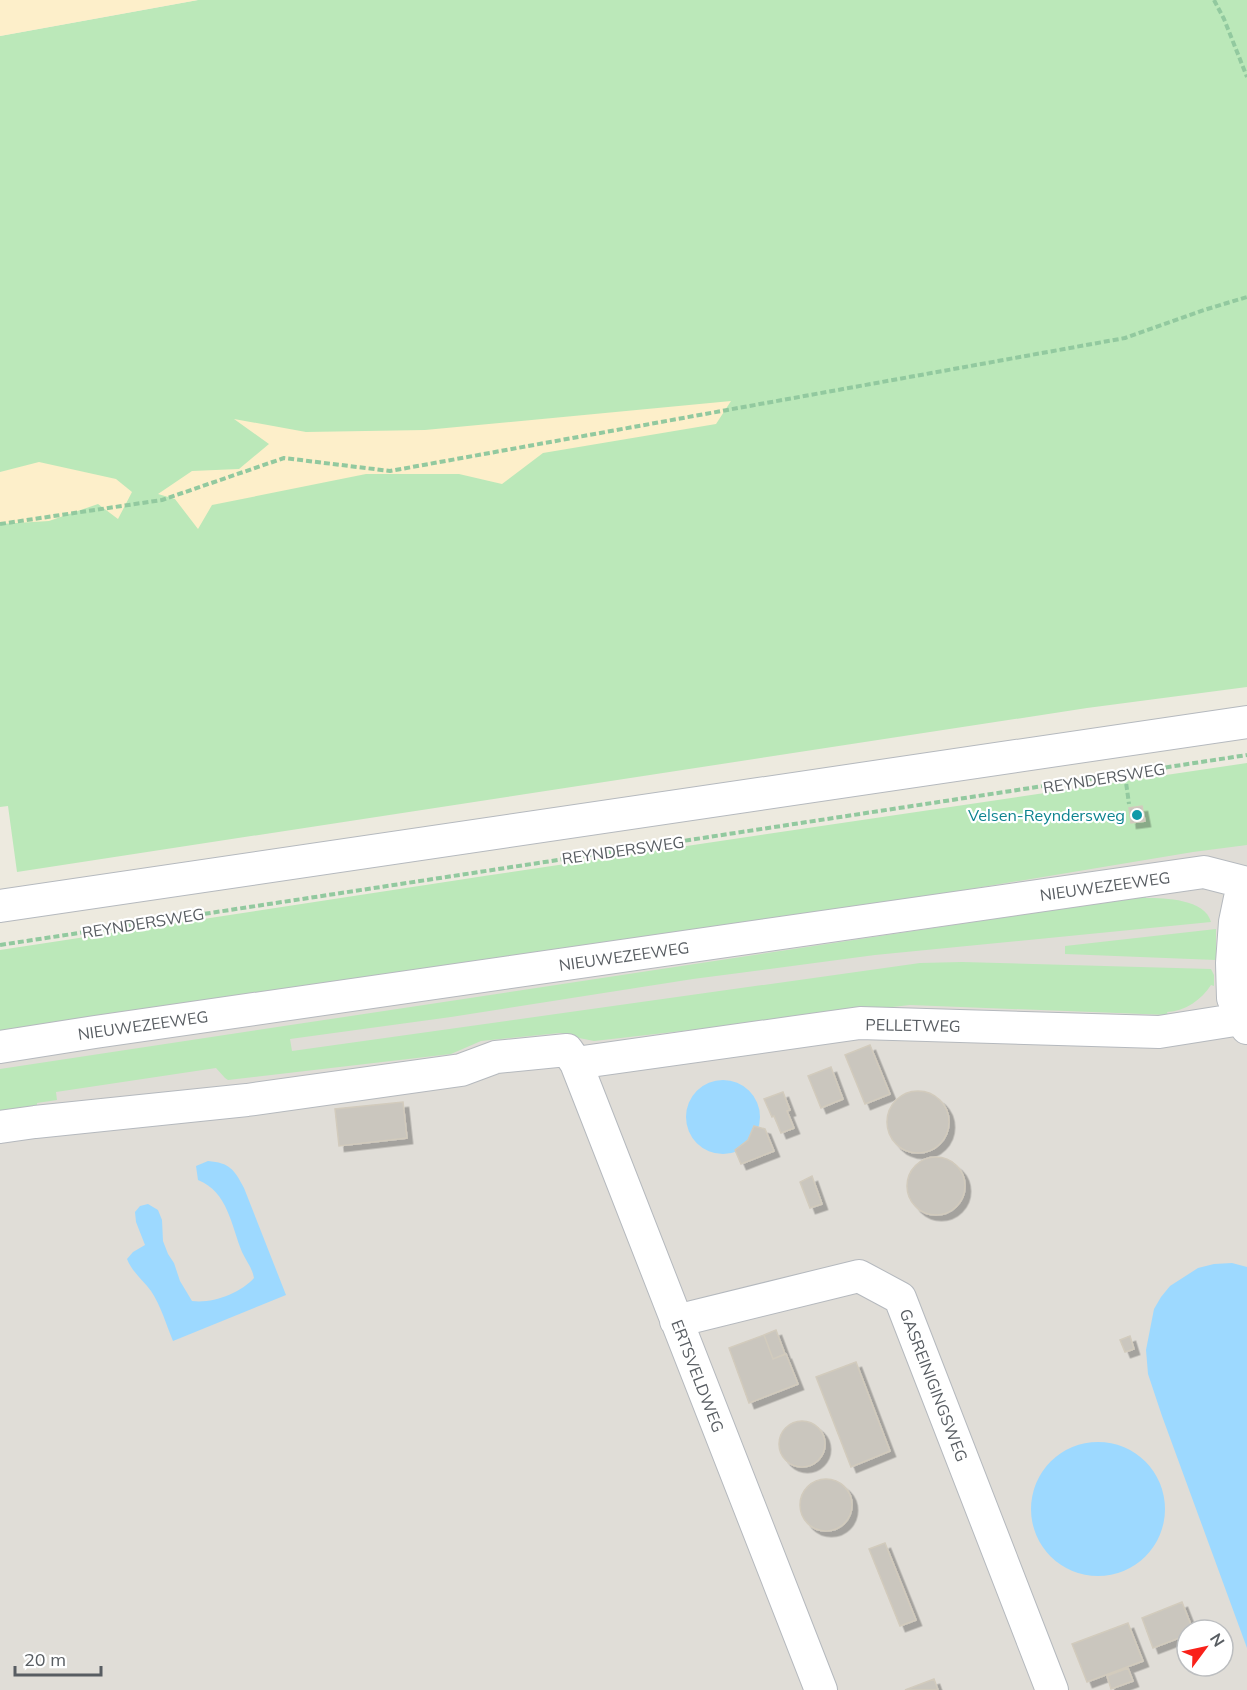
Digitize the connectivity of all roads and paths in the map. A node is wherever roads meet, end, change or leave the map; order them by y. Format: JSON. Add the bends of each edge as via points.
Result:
{"nodes":[{"id":1,"x":1214,"y":0,"type":"edge"},
{"id":2,"x":1247,"y":77,"type":"edge"},
{"id":3,"x":1247,"y":297,"type":"edge"},
{"id":4,"x":0,"y":524,"type":"edge"},
{"id":5,"x":1247,"y":722,"type":"edge"},
{"id":6,"x":1247,"y":756,"type":"edge"},
{"id":7,"x":1125,"y":775,"type":"junction"},
{"id":8,"x":1129,"y":804,"type":"dead end"},
{"id":9,"x":1247,"y":885,"type":"edge"},
{"id":10,"x":0,"y":906,"type":"edge"},
{"id":11,"x":0,"y":945,"type":"edge"},
{"id":12,"x":1244,"y":1024,"type":"edge"},
{"id":13,"x":0,"y":1047,"type":"edge"},
{"id":14,"x":576,"y":1063,"type":"junction"},
{"id":15,"x":0,"y":1127,"type":"edge"},
{"id":16,"x":676,"y":1321,"type":"junction"},
{"id":17,"x":821,"y":1690,"type":"edge"},
{"id":18,"x":1052,"y":1690,"type":"edge"}],
"edges":[{"from":1,"to":2,"type":"path"},
{"from":3,"to":4,"type":"path","via":[[1125,338],[390,471],[284,458],[162,500]]},
{"from":5,"to":10,"type":"street","name":"REYNDERSWEG"},
{"from":6,"to":7,"type":"path","name":"REYNDERSWEG"},
{"from":7,"to":8,"type":"path"},
{"from":7,"to":11,"type":"path","name":"REYNDERSWEG"},
{"from":9,"to":12,"type":"street","via":[[1235,922],[1232,963],[1233,998]]},
{"from":9,"to":13,"type":"street","name":"NIEUWEZEEWEG","via":[[1204,872]]},
{"from":12,"to":14,"type":"street","name":"PELLETWEG","via":[[1159,1032],[861,1023]]},
{"from":14,"to":15,"type":"street","via":[[567,1050],[496,1057],[461,1070],[247,1100]]},
{"from":14,"to":16,"type":"street","name":"ERTSVELDWEG"},
{"from":16,"to":17,"type":"street","name":"ERTSVELDWEG"},
{"from":16,"to":18,"type":"street","name":"GASREINIGINGSWEG","via":[[859,1276],[900,1298]]}]}
